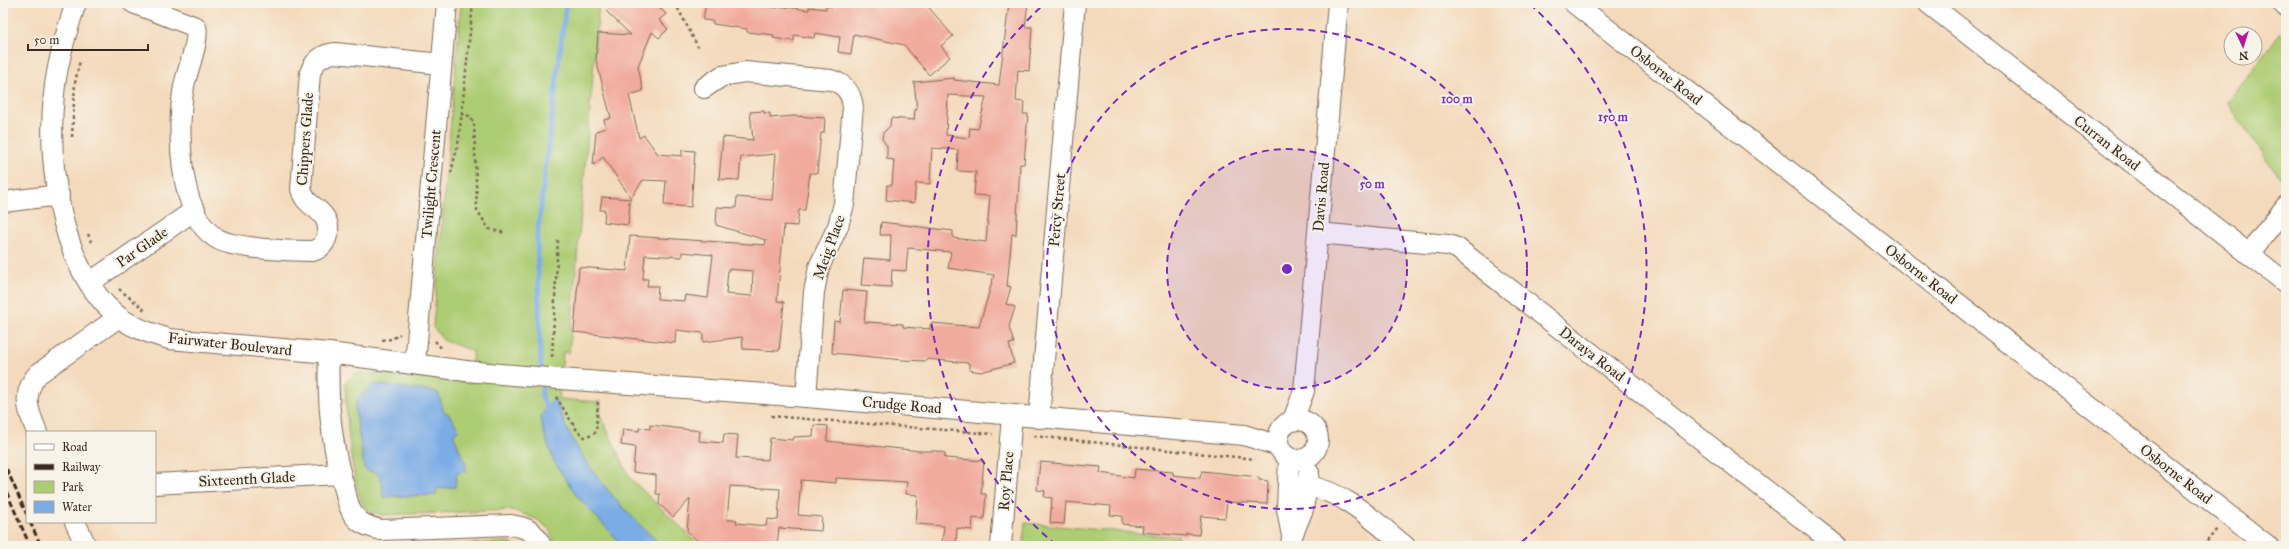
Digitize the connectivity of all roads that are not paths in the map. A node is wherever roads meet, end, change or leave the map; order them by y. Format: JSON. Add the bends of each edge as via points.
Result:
{"nodes":[{"id":1,"x":76,"y":3,"type":"edge"},
{"id":2,"x":133,"y":3,"type":"edge"},
{"id":3,"x":447,"y":3,"type":"edge"},
{"id":4,"x":1075,"y":3,"type":"edge"},
{"id":5,"x":1338,"y":3,"type":"edge"},
{"id":6,"x":1574,"y":3,"type":"edge"},
{"id":7,"x":1928,"y":3,"type":"edge"},
{"id":8,"x":2282,"y":3,"type":"edge"},
{"id":9,"x":2286,"y":7,"type":"edge"},
{"id":10,"x":441,"y":64,"type":"junction"},
{"id":11,"x":704,"y":88,"type":"dead end"},
{"id":12,"x":59,"y":195,"type":"junction"},
{"id":13,"x":3,"y":202,"type":"edge"},
{"id":14,"x":2286,"y":206,"type":"edge"},
{"id":15,"x":195,"y":210,"type":"junction"},
{"id":16,"x":1318,"y":233,"type":"junction"},
{"id":17,"x":2249,"y":254,"type":"junction"},
{"id":18,"x":89,"y":283,"type":"junction"},
{"id":19,"x":2286,"y":284,"type":"edge"},
{"id":20,"x":118,"y":317,"type":"junction"},
{"id":21,"x":329,"y":353,"type":"junction"},
{"id":22,"x":415,"y":364,"type":"junction"},
{"id":23,"x":558,"y":387,"type":"joint"},
{"id":24,"x":1304,"y":391,"type":"junction"},
{"id":25,"x":806,"y":397,"type":"junction"},
{"id":26,"x":1012,"y":416,"type":"junction"},
{"id":27,"x":1039,"y":418,"type":"junction"},
{"id":28,"x":1312,"y":425,"type":"junction"},
{"id":29,"x":37,"y":431,"type":"edge"},
{"id":30,"x":1286,"y":438,"type":"junction"},
{"id":31,"x":1312,"y":456,"type":"junction"},
{"id":32,"x":340,"y":474,"type":"junction"},
{"id":33,"x":156,"y":484,"type":"edge"},
{"id":34,"x":1307,"y":486,"type":"junction"},
{"id":35,"x":75,"y":523,"type":"edge"},
{"id":36,"x":1291,"y":541,"type":"edge"},
{"id":37,"x":86,"y":546,"type":"edge"},
{"id":38,"x":540,"y":546,"type":"edge"},
{"id":39,"x":1001,"y":546,"type":"edge"},
{"id":40,"x":1405,"y":546,"type":"edge"},
{"id":41,"x":1836,"y":546,"type":"edge"},
{"id":42,"x":2268,"y":546,"type":"edge"}],
"edges":[{"from":1,"to":12,"type":"street","name":"Fairwater Boulevard","via":[[63,47],[54,94],[53,142]]},
{"from":2,"to":15,"type":"street","name":"Chippers Glade","via":[[189,23],[198,31],[185,81],[180,123],[184,173]]},
{"from":3,"to":10,"type":"street","name":"Twilight Crescent"},
{"from":4,"to":27,"type":"street","name":"Percy Street"},
{"from":5,"to":16,"type":"street","name":"Davis Road"},
{"from":6,"to":42,"type":"street","name":"Osborne Road"},
{"from":7,"to":17,"type":"street","name":"Curran Road"},
{"from":8,"to":9,"type":"street"},
{"from":10,"to":15,"type":"street","name":"Chippers Glade","via":[[335,54],[323,56],[312,68],[301,189],[306,202],[321,214],[326,222],[326,240],[318,250],[226,243],[209,233]]},
{"from":10,"to":22,"type":"street","name":"Twilight Crescent"},
{"from":11,"to":25,"type":"street","name":"Meig Place","via":[[722,76],[745,72],[831,80],[858,92],[853,107],[844,204],[838,226],[819,267],[814,292]]},
{"from":12,"to":13,"type":"street"},
{"from":12,"to":18,"type":"street","name":"Fairwater Boulevard","via":[[64,226],[80,268]]},
{"from":14,"to":17,"type":"street"},
{"from":15,"to":18,"type":"street","name":"Par Glade"},
{"from":16,"to":24,"type":"street","name":"Davis Road"},
{"from":16,"to":41,"type":"street","name":"Daraya Road","via":[[1448,244],[1457,248]]},
{"from":17,"to":19,"type":"street","name":"Curran Road"},
{"from":18,"to":20,"type":"street","name":"Fairwater Boulevard"},
{"from":20,"to":21,"type":"street","name":"Fairwater Boulevard","via":[[146,332],[168,339]]},
{"from":20,"to":29,"type":"street","via":[[38,374],[32,381],[28,389],[27,406]]},
{"from":21,"to":22,"type":"street","name":"Fairwater Boulevard"},
{"from":21,"to":32,"type":"street","via":[[331,427]]},
{"from":22,"to":23,"type":"street","name":"Fairwater Boulevard","bridge":true},
{"from":23,"to":25,"type":"street","name":"Crudge Road"},
{"from":24,"to":28,"type":"street","name":"Davis Road"},
{"from":24,"to":30,"type":"street","name":"Davis Road"},
{"from":25,"to":26,"type":"street","name":"Crudge Road"},
{"from":26,"to":27,"type":"street","name":"Crudge Road"},
{"from":26,"to":39,"type":"street","name":"Roy Place"},
{"from":27,"to":30,"type":"street","name":"Crudge Road"},
{"from":28,"to":30,"type":"street","name":"Crudge Road","via":[[1307,421]]},
{"from":28,"to":31,"type":"street","name":"Davis Road","via":[[1319,437]]},
{"from":30,"to":31,"type":"street","via":[[1299,460]]},
{"from":30,"to":36,"type":"street","name":"Davis Road","via":[[1287,509]]},
{"from":31,"to":34,"type":"street","name":"Davis Road"},
{"from":32,"to":33,"type":"street","name":"Sixteenth Glade"},
{"from":32,"to":38,"type":"street","via":[[352,514],[369,527],[381,530],[523,526],[534,533]]},
{"from":34,"to":36,"type":"street","name":"Davis Road","via":[[1303,509]]},
{"from":34,"to":40,"type":"street","via":[[1333,492],[1346,499]]},
{"from":35,"to":37,"type":"street"}]}
